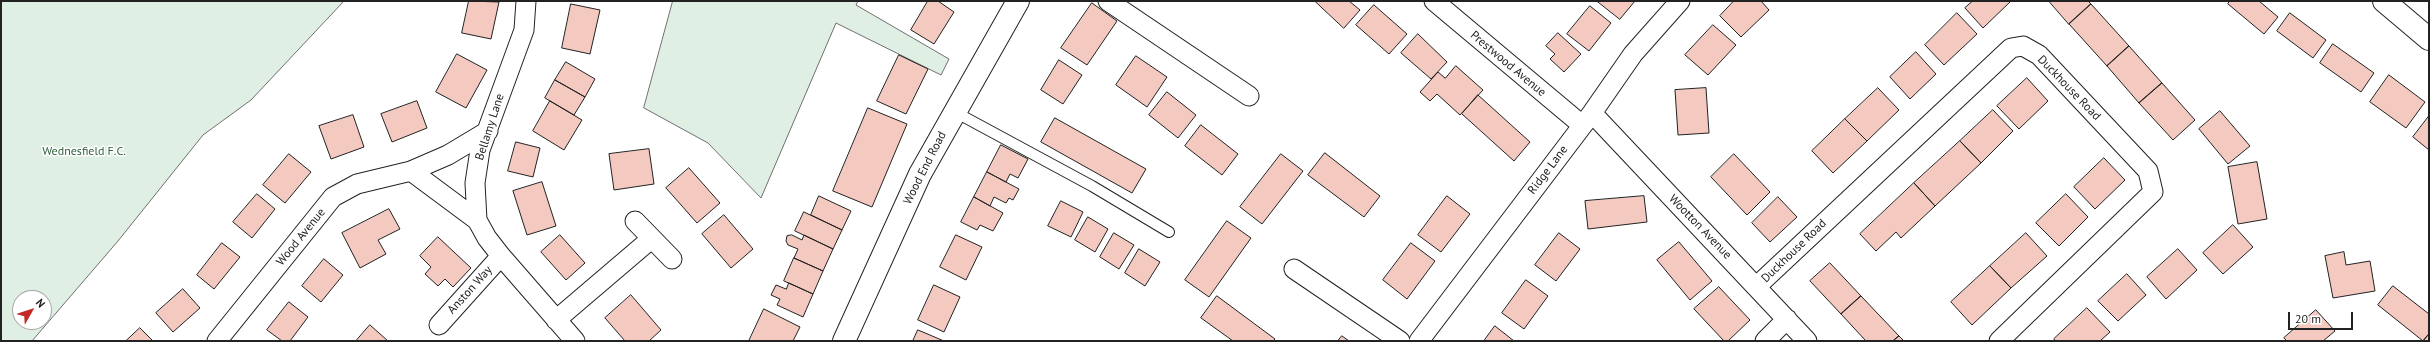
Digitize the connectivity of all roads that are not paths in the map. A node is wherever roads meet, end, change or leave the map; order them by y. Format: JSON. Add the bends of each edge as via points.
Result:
{"nodes":[{"id":1,"x":526,"y":1,"type":"edge"},
{"id":2,"x":1018,"y":1,"type":"edge"},
{"id":3,"x":1108,"y":1,"type":"edge"},
{"id":4,"x":1434,"y":1,"type":"edge"},
{"id":5,"x":1680,"y":1,"type":"edge"},
{"id":6,"x":2384,"y":1,"type":"edge"},
{"id":7,"x":2429,"y":39,"type":"edge"},
{"id":8,"x":1249,"y":96,"type":"dead end"},
{"id":9,"x":955,"y":112,"type":"junction"},
{"id":10,"x":1587,"y":119,"type":"junction"},
{"id":11,"x":488,"y":131,"type":"junction"},
{"id":12,"x":411,"y":171,"type":"junction"},
{"id":13,"x":478,"y":220,"type":"junction"},
{"id":14,"x":635,"y":221,"type":"dead end"},
{"id":15,"x":1169,"y":232,"type":"dead end"},
{"id":16,"x":652,"y":239,"type":"junction"},
{"id":17,"x":501,"y":256,"type":"junction"},
{"id":18,"x":672,"y":259,"type":"dead end"},
{"id":19,"x":1294,"y":269,"type":"dead end"},
{"id":20,"x":1757,"y":286,"type":"junction"},
{"id":21,"x":1787,"y":319,"type":"junction"},
{"id":22,"x":556,"y":320,"type":"junction"},
{"id":23,"x":439,"y":325,"type":"dead end"},
{"id":24,"x":217,"y":341,"type":"edge"},
{"id":25,"x":575,"y":341,"type":"edge"},
{"id":26,"x":844,"y":341,"type":"edge"},
{"id":27,"x":1400,"y":341,"type":"edge"},
{"id":28,"x":1419,"y":341,"type":"edge"},
{"id":29,"x":1765,"y":341,"type":"edge"},
{"id":30,"x":1807,"y":341,"type":"edge"},
{"id":31,"x":1999,"y":341,"type":"edge"}],
"edges":[{"from":1,"to":11,"type":"street","name":"Bellamy Lane","via":[[524,30]]},
{"from":2,"to":9,"type":"street","name":"Wood End Road"},
{"from":3,"to":8,"type":"street"},
{"from":4,"to":10,"type":"street","name":"Prestwood Avenue"},
{"from":5,"to":10,"type":"street","name":"Ridge Lane","via":[[1632,54]]},
{"from":6,"to":7,"type":"street"},
{"from":9,"to":15,"type":"lane","via":[[1092,186]]},
{"from":9,"to":26,"type":"street","name":"Wood End Road","via":[[920,174]]},
{"from":10,"to":20,"type":"street","name":"Wootton Avenue"},
{"from":10,"to":28,"type":"street","name":"Ridge Lane"},
{"from":11,"to":12,"type":"street","name":"Wood Avenue","via":[[448,155]]},
{"from":11,"to":13,"type":"street","name":"Bellamy Lane","via":[[480,150],[474,183]]},
{"from":12,"to":13,"type":"street"},
{"from":12,"to":24,"type":"street","name":"Wood Avenue","via":[[357,184],[333,197]]},
{"from":13,"to":17,"type":"street","name":"Bellamy Lane","via":[[486,238]]},
{"from":14,"to":16,"type":"street"},
{"from":16,"to":18,"type":"street"},
{"from":16,"to":22,"type":"street"},
{"from":17,"to":22,"type":"street","name":"Bellamy Lane"},
{"from":17,"to":23,"type":"street","name":"Anston Way"},
{"from":19,"to":27,"type":"street"},
{"from":20,"to":21,"type":"street","name":"Wootton Avenue"},
{"from":20,"to":31,"type":"street","name":"Duckhouse Road","via":[[2011,48],[2023,46],[2039,55],[2148,171],[2153,192]]},
{"from":21,"to":29,"type":"street"},
{"from":21,"to":30,"type":"street","name":"Wootton Avenue"},
{"from":22,"to":25,"type":"street","name":"Bellamy Lane"}]}
